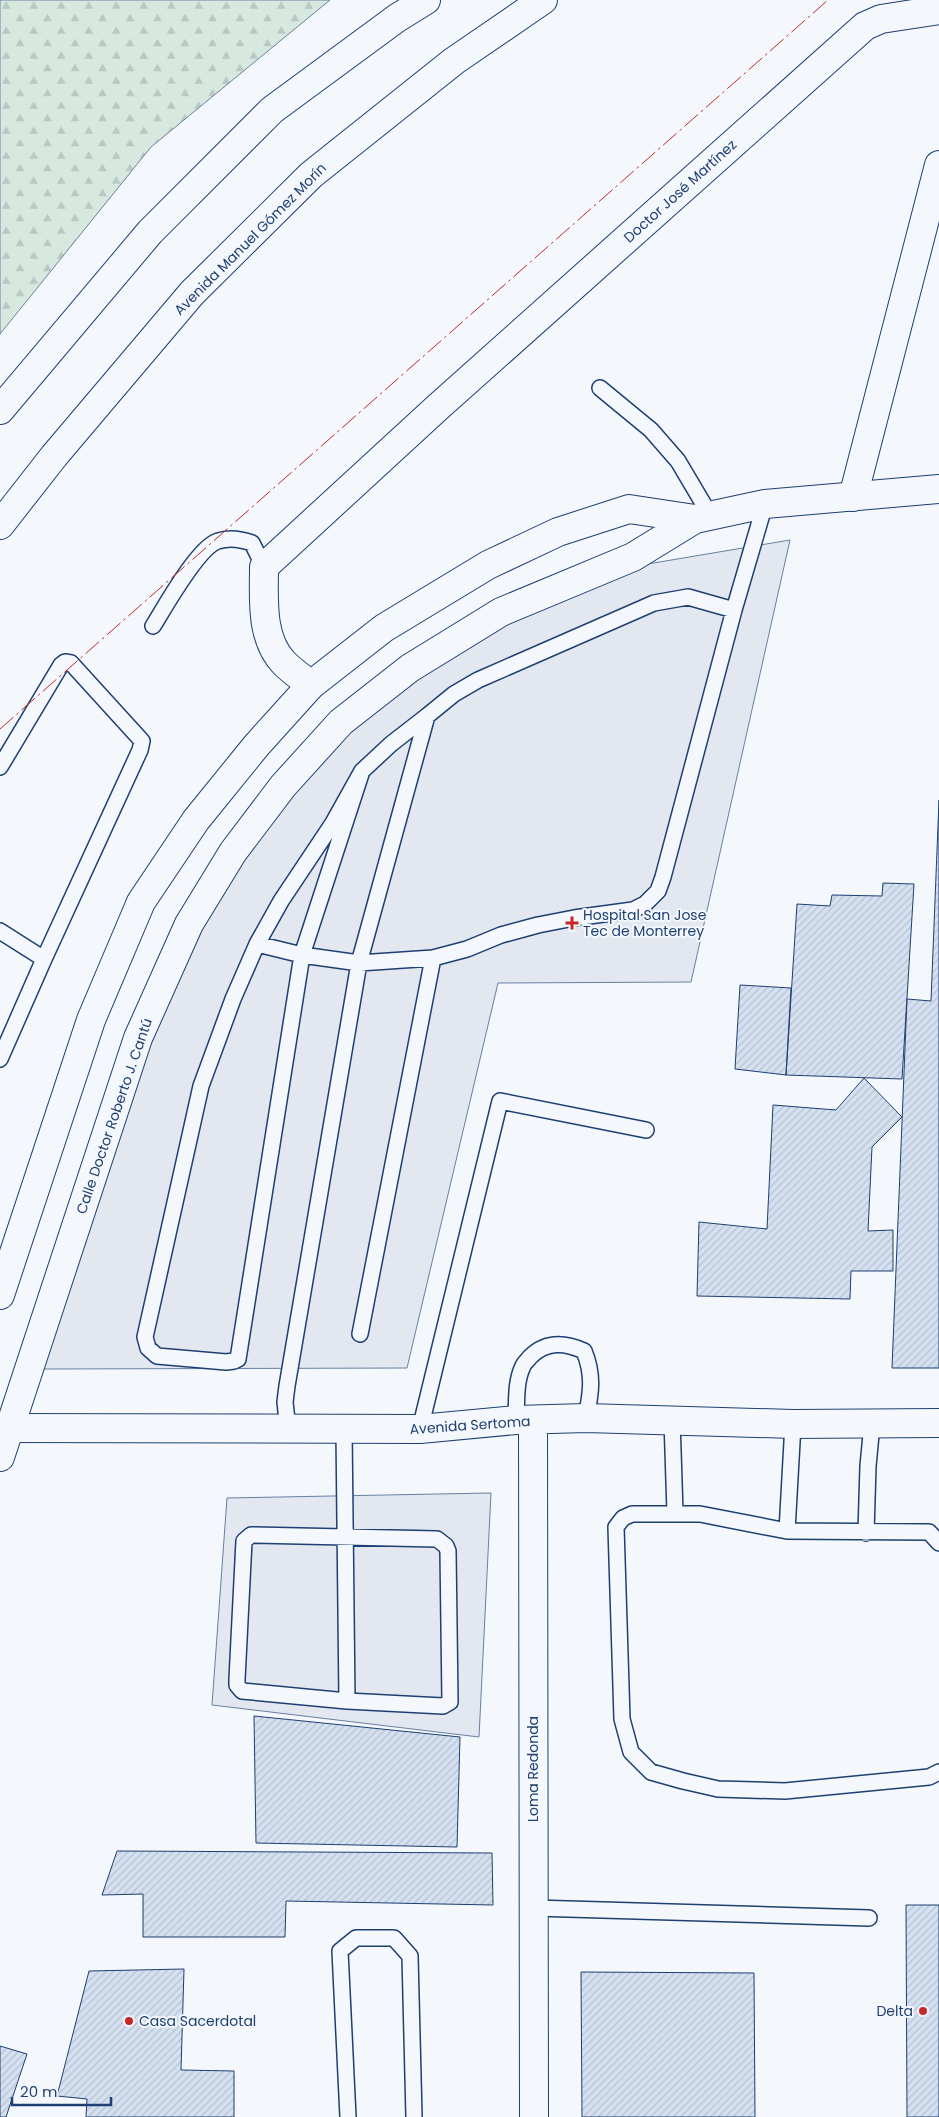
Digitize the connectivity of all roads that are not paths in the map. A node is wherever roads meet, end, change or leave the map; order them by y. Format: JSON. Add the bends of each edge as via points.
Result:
{"nodes":[{"id":1,"x":426,"y":0,"type":"edge"},
{"id":2,"x":543,"y":0,"type":"edge"},
{"id":3,"x":939,"y":10,"type":"edge"},
{"id":4,"x":939,"y":165,"type":"edge"},
{"id":5,"x":600,"y":388,"type":"dead end"},
{"id":6,"x":0,"y":410,"type":"edge"},
{"id":7,"x":939,"y":490,"type":"edge"},
{"id":8,"x":854,"y":497,"type":"junction"},
{"id":9,"x":764,"y":504,"type":"junction"},
{"id":10,"x":703,"y":517,"type":"junction"},
{"id":11,"x":0,"y":525,"type":"edge"},
{"id":12,"x":264,"y":567,"type":"junction"},
{"id":13,"x":734,"y":610,"type":"junction"},
{"id":14,"x":153,"y":626,"type":"dead end"},
{"id":15,"x":311,"y":685,"type":"junction"},
{"id":16,"x":427,"y":716,"type":"junction"},
{"id":17,"x":0,"y":767,"type":"edge"},
{"id":18,"x":362,"y":772,"type":"junction"},
{"id":19,"x":0,"y":932,"type":"edge"},
{"id":20,"x":257,"y":944,"type":"junction"},
{"id":21,"x":302,"y":955,"type":"junction"},
{"id":22,"x":433,"y":958,"type":"junction"},
{"id":23,"x":44,"y":959,"type":"junction"},
{"id":24,"x":358,"y":963,"type":"junction"},
{"id":25,"x":0,"y":1059,"type":"edge"},
{"id":26,"x":646,"y":1130,"type":"dead end"},
{"id":27,"x":6,"y":1255,"type":"edge"},
{"id":28,"x":0,"y":1295,"type":"edge"},
{"id":29,"x":360,"y":1334,"type":"dead end"},
{"id":30,"x":586,"y":1418,"type":"junction"},
{"id":31,"x":672,"y":1420,"type":"junction"},
{"id":32,"x":525,"y":1421,"type":"junction"},
{"id":33,"x":939,"y":1423,"type":"edge"},
{"id":34,"x":793,"y":1424,"type":"junction"},
{"id":35,"x":872,"y":1424,"type":"junction"},
{"id":36,"x":4,"y":1429,"type":"edge"},
{"id":37,"x":420,"y":1429,"type":"junction"},
{"id":38,"x":288,"y":1430,"type":"junction"},
{"id":39,"x":344,"y":1430,"type":"junction"},
{"id":40,"x":0,"y":1457,"type":"edge"},
{"id":41,"x":674,"y":1513,"type":"junction"},
{"id":42,"x":787,"y":1531,"type":"junction"},
{"id":43,"x":866,"y":1533,"type":"junction"},
{"id":44,"x":345,"y":1537,"type":"junction"},
{"id":45,"x":939,"y":1543,"type":"edge"},
{"id":46,"x":347,"y":1701,"type":"junction"},
{"id":47,"x":939,"y":1772,"type":"edge"},
{"id":48,"x":534,"y":1908,"type":"junction"},
{"id":49,"x":869,"y":1918,"type":"dead end"},
{"id":50,"x":348,"y":2117,"type":"edge"},
{"id":51,"x":414,"y":2117,"type":"edge"},
{"id":52,"x":534,"y":2117,"type":"edge"}],
"edges":[{"from":1,"to":6,"type":"main road","via":[[272,110],[150,232]]},
{"from":2,"to":11,"type":"main road","name":"Avenida Manuel Gómez Morín","via":[[454,60],[310,175],[192,293]]},
{"from":3,"to":12,"type":"main road","name":"Doctor José Martínez","via":[[881,19],[864,26]]},
{"from":4,"to":8,"type":"main road"},
{"from":5,"to":10,"type":"lane","via":[[651,430],[678,461]]},
{"from":7,"to":8,"type":"main road","name":"Calle Doctor Roberto J. Cantú"},
{"from":8,"to":9,"type":"main road","name":"Calle Doctor Roberto J. Cantú"},
{"from":9,"to":10,"type":"main road","name":"Calle Doctor Roberto J. Cantú"},
{"from":9,"to":13,"type":"lane"},
{"from":10,"to":15,"type":"main road","name":"Calle Doctor Roberto J. Cantú","via":[[629,509],[558,532],[488,565],[384,628]]},
{"from":10,"to":36,"type":"main road","name":"Calle Doctor Roberto J. Cantú","via":[[633,557],[500,612],[410,668],[341,722],[282,786],[233,852],[189,924],[138,1038]]},
{"from":12,"to":14,"type":"lane","via":[[252,543],[237,538],[216,541],[196,560]]},
{"from":12,"to":15,"type":"main road","via":[[264,610],[270,639],[283,662]]},
{"from":13,"to":16,"type":"lane","via":[[688,597],[654,603],[478,680]]},
{"from":13,"to":22,"type":"lane","via":[[658,891],[646,904],[633,910],[538,925]]},
{"from":15,"to":27,"type":"main road","name":"Calle Doctor Roberto J. Cantú","via":[[196,820],[141,902],[91,1020]]},
{"from":16,"to":18,"type":"lane","via":[[390,744]]},
{"from":16,"to":24,"type":"lane"},
{"from":17,"to":23,"type":"lane","via":[[65,662],[71,663],[142,741]]},
{"from":18,"to":20,"type":"lane"},
{"from":18,"to":21,"type":"lane"},
{"from":19,"to":23,"type":"lane"},
{"from":20,"to":21,"type":"lane"},
{"from":20,"to":21,"type":"lane","via":[[201,1086],[145,1337],[148,1348],[158,1356],[226,1362],[238,1358]]},
{"from":21,"to":24,"type":"lane"},
{"from":22,"to":24,"type":"lane"},
{"from":22,"to":29,"type":"lane"},
{"from":23,"to":25,"type":"lane"},
{"from":24,"to":38,"type":"lane","via":[[287,1386]]},
{"from":26,"to":37,"type":"lane","via":[[500,1101]]},
{"from":27,"to":28,"type":"main road","name":"Calle Doctor Roberto J. Cantú"},
{"from":30,"to":31,"type":"main road","name":"Avenida Sertoma"},
{"from":30,"to":32,"type":"main road","name":"Avenida Sertoma"},
{"from":30,"to":32,"type":"lane","via":[[592,1387],[590,1366],[584,1351],[568,1344],[552,1344],[538,1349],[523,1365],[517,1388]]},
{"from":31,"to":34,"type":"main road","name":"Avenida Sertoma"},
{"from":31,"to":41,"type":"lane"},
{"from":32,"to":37,"type":"main road","name":"Avenida Sertoma"},
{"from":32,"to":48,"type":"main road","name":"Loma Redonda"},
{"from":33,"to":35,"type":"main road","name":"Avenida Sertoma"},
{"from":34,"to":35,"type":"main road","name":"Avenida Sertoma"},
{"from":34,"to":42,"type":"lane"},
{"from":35,"to":43,"type":"lane"},
{"from":36,"to":38,"type":"main road","name":"Avenida Sertoma"},
{"from":36,"to":40,"type":"main road","name":"Calle Doctor Roberto J. Cantú"},
{"from":37,"to":39,"type":"main road","name":"Avenida Sertoma"},
{"from":38,"to":39,"type":"main road","name":"Avenida Sertoma"},
{"from":39,"to":44,"type":"lane"},
{"from":41,"to":42,"type":"lane","via":[[700,1514]]},
{"from":41,"to":47,"type":"lane","via":[[632,1514],[623,1518],[616,1527],[622,1719],[631,1752],[652,1772],[718,1789],[785,1791],[929,1777]]},
{"from":42,"to":43,"type":"lane"},
{"from":43,"to":45,"type":"lane","via":[[929,1532]]},
{"from":44,"to":46,"type":"lane"},
{"from":44,"to":46,"type":"lane","via":[[251,1535],[246,1538],[237,1679],[239,1688],[246,1692]]},
{"from":44,"to":46,"type":"lane","via":[[437,1538],[446,1546],[451,1699],[443,1706]]},
{"from":48,"to":49,"type":"lane"},
{"from":48,"to":52,"type":"main road","name":"Loma Redonda"},
{"from":50,"to":51,"type":"lane","via":[[340,1951],[356,1938],[394,1938],[410,1956]]}]}
